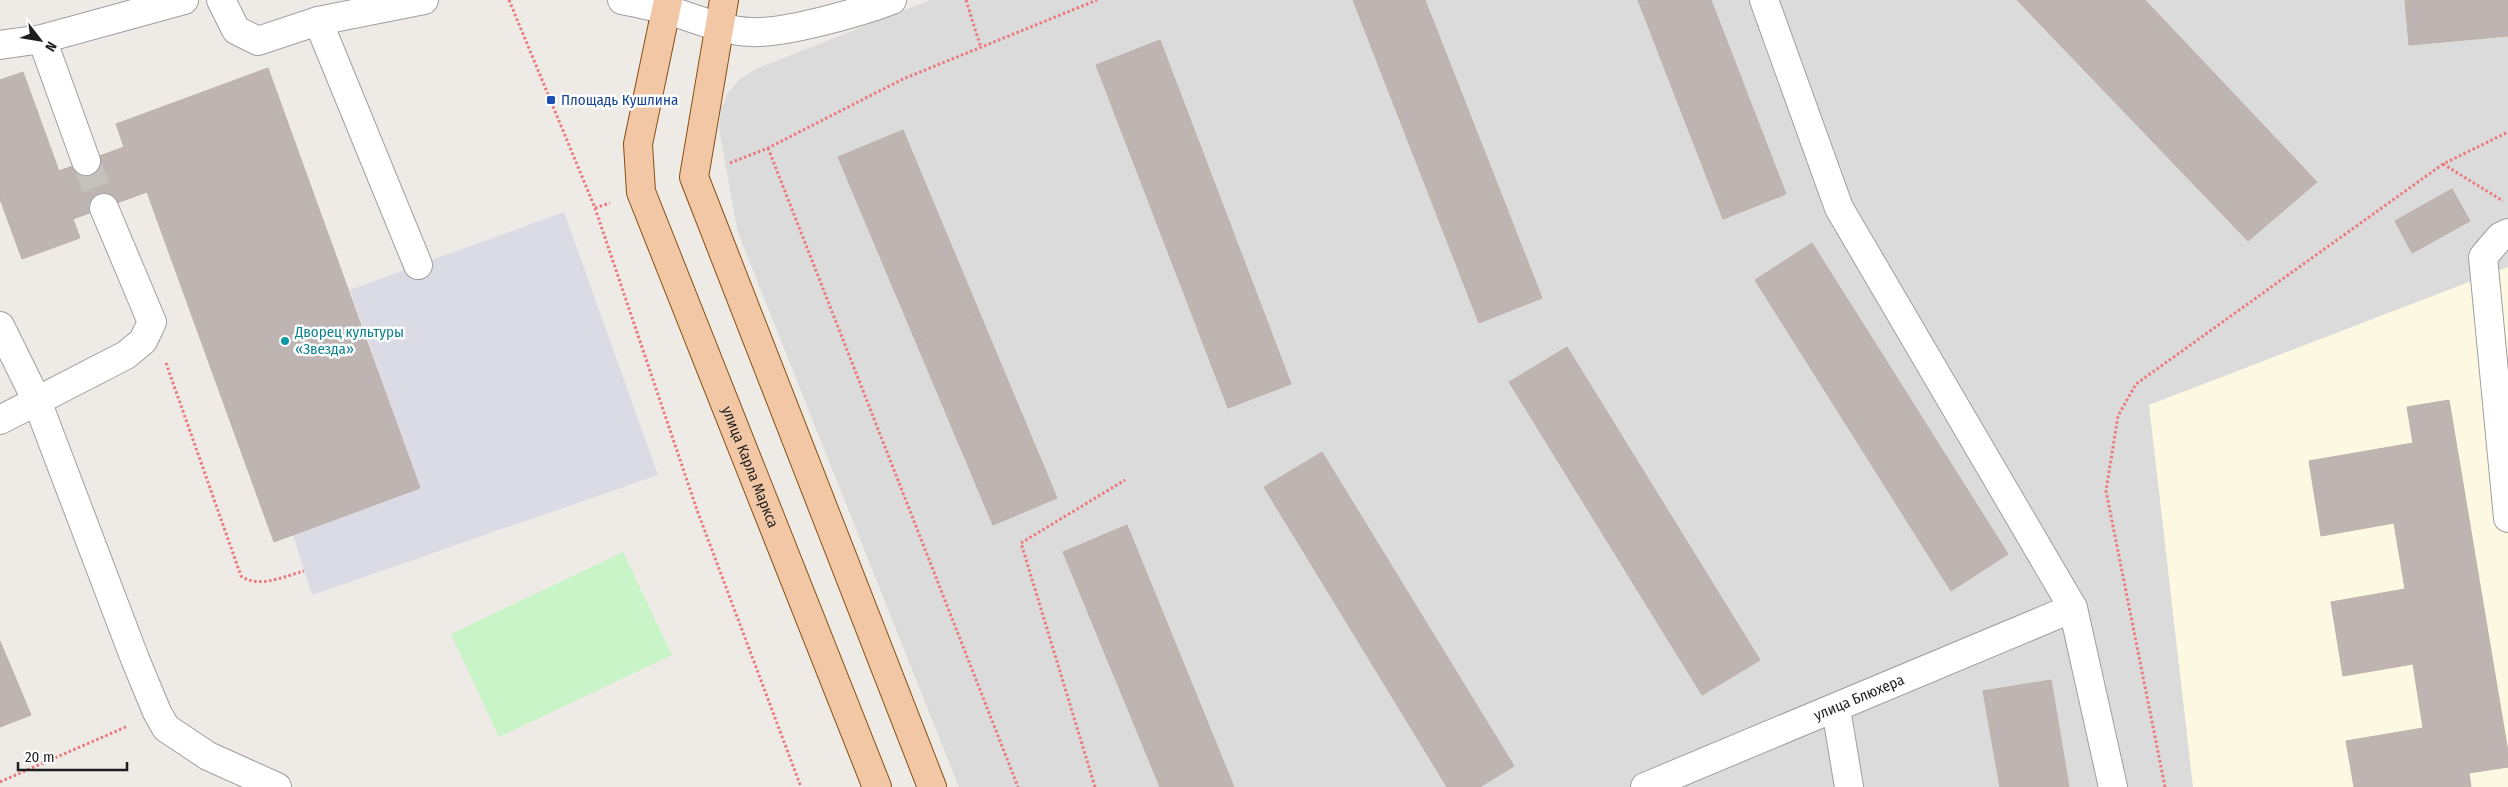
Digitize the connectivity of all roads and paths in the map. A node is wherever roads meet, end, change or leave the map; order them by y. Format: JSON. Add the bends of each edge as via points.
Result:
{"nodes":[{"id":1,"x":184,"y":0,"type":"edge"},
{"id":2,"x":220,"y":0,"type":"edge"},
{"id":3,"x":424,"y":0,"type":"edge"},
{"id":4,"x":509,"y":0,"type":"edge"},
{"id":5,"x":622,"y":0,"type":"edge"},
{"id":6,"x":724,"y":0,"type":"edge"},
{"id":7,"x":966,"y":0,"type":"edge"},
{"id":8,"x":1097,"y":0,"type":"edge"},
{"id":9,"x":1764,"y":0,"type":"edge"},
{"id":10,"x":878,"y":3,"type":"edge"},
{"id":11,"x":667,"y":5,"type":"edge"},
{"id":12,"x":318,"y":21,"type":"junction"},
{"id":13,"x":718,"y":27,"type":"junction"},
{"id":14,"x":42,"y":39,"type":"junction"},
{"id":15,"x":0,"y":45,"type":"edge"},
{"id":16,"x":981,"y":48,"type":"junction"},
{"id":17,"x":2508,"y":132,"type":"edge"},
{"id":18,"x":768,"y":148,"type":"junction"},
{"id":19,"x":86,"y":161,"type":"tunnel mouth"},
{"id":20,"x":2443,"y":164,"type":"junction"},
{"id":21,"x":694,"y":177,"type":"junction"},
{"id":22,"x":641,"y":192,"type":"junction"},
{"id":23,"x":2508,"y":204,"type":"edge"},
{"id":24,"x":104,"y":208,"type":"tunnel mouth"},
{"id":25,"x":595,"y":208,"type":"junction"},
{"id":26,"x":2508,"y":233,"type":"edge"},
{"id":27,"x":418,"y":265,"type":"dead end"},
{"id":28,"x":152,"y":322,"type":"junction"},
{"id":29,"x":0,"y":326,"type":"edge"},
{"id":30,"x":37,"y":401,"type":"junction"},
{"id":31,"x":0,"y":420,"type":"edge"},
{"id":32,"x":1125,"y":480,"type":"dead end"},
{"id":33,"x":2508,"y":518,"type":"edge"},
{"id":34,"x":304,"y":571,"type":"dead end"},
{"id":35,"x":2073,"y":608,"type":"junction"},
{"id":36,"x":1836,"y":709,"type":"junction"},
{"id":37,"x":137,"y":721,"type":"dead end"},
{"id":38,"x":0,"y":782,"type":"edge"},
{"id":39,"x":276,"y":787,"type":"edge"},
{"id":40,"x":801,"y":787,"type":"edge"},
{"id":41,"x":877,"y":787,"type":"edge"},
{"id":42,"x":932,"y":787,"type":"edge"},
{"id":43,"x":1018,"y":787,"type":"edge"},
{"id":44,"x":1095,"y":787,"type":"edge"},
{"id":45,"x":1645,"y":787,"type":"edge"},
{"id":46,"x":1849,"y":787,"type":"edge"},
{"id":47,"x":2112,"y":787,"type":"edge"},
{"id":48,"x":2165,"y":787,"type":"edge"}],
"edges":[{"from":1,"to":14,"type":"street"},
{"from":2,"to":12,"type":"street","via":[[236,30],[258,41]]},
{"from":3,"to":12,"type":"street"},
{"from":4,"to":25,"type":"path"},
{"from":5,"to":11,"type":"street"},
{"from":6,"to":13,"type":"main road"},
{"from":7,"to":16,"type":"path"},
{"from":8,"to":16,"type":"path"},
{"from":9,"to":35,"type":"street","via":[[1839,208]]},
{"from":10,"to":13,"type":"street","via":[[789,28],[753,33]]},
{"from":11,"to":13,"type":"street"},
{"from":11,"to":22,"type":"main road","name":"улица Карла Маркса","via":[[638,144]]},
{"from":12,"to":27,"type":"street"},
{"from":13,"to":21,"type":"main road"},
{"from":14,"to":15,"type":"street"},
{"from":14,"to":19,"type":"street"},
{"from":16,"to":18,"type":"path","via":[[904,79]]},
{"from":17,"to":20,"type":"path"},
{"from":18,"to":21,"type":"path"},
{"from":18,"to":43,"type":"path"},
{"from":20,"to":23,"type":"path"},
{"from":20,"to":48,"type":"path","via":[[2136,384],[2118,416],[2106,491]]},
{"from":21,"to":42,"type":"main road"},
{"from":22,"to":25,"type":"path"},
{"from":22,"to":41,"type":"main road","name":"улица Карла Маркса"},
{"from":24,"to":28,"type":"street"},
{"from":25,"to":40,"type":"path","via":[[697,510]]},
{"from":26,"to":33,"type":"street","via":[[2500,236],[2483,257]]},
{"from":28,"to":30,"type":"street","via":[[144,342],[126,355]]},
{"from":28,"to":34,"type":"path","via":[[242,576],[249,582],[258,582]]},
{"from":29,"to":30,"type":"street"},
{"from":30,"to":31,"type":"street"},
{"from":30,"to":39,"type":"street","via":[[135,659],[166,728],[208,756]]},
{"from":32,"to":44,"type":"path","via":[[1021,543]]},
{"from":35,"to":36,"type":"street","name":"улица Блюхера"},
{"from":35,"to":47,"type":"street"},
{"from":36,"to":45,"type":"street","name":"улица Блюхера"},
{"from":36,"to":46,"type":"street"},
{"from":37,"to":38,"type":"path"}]}
